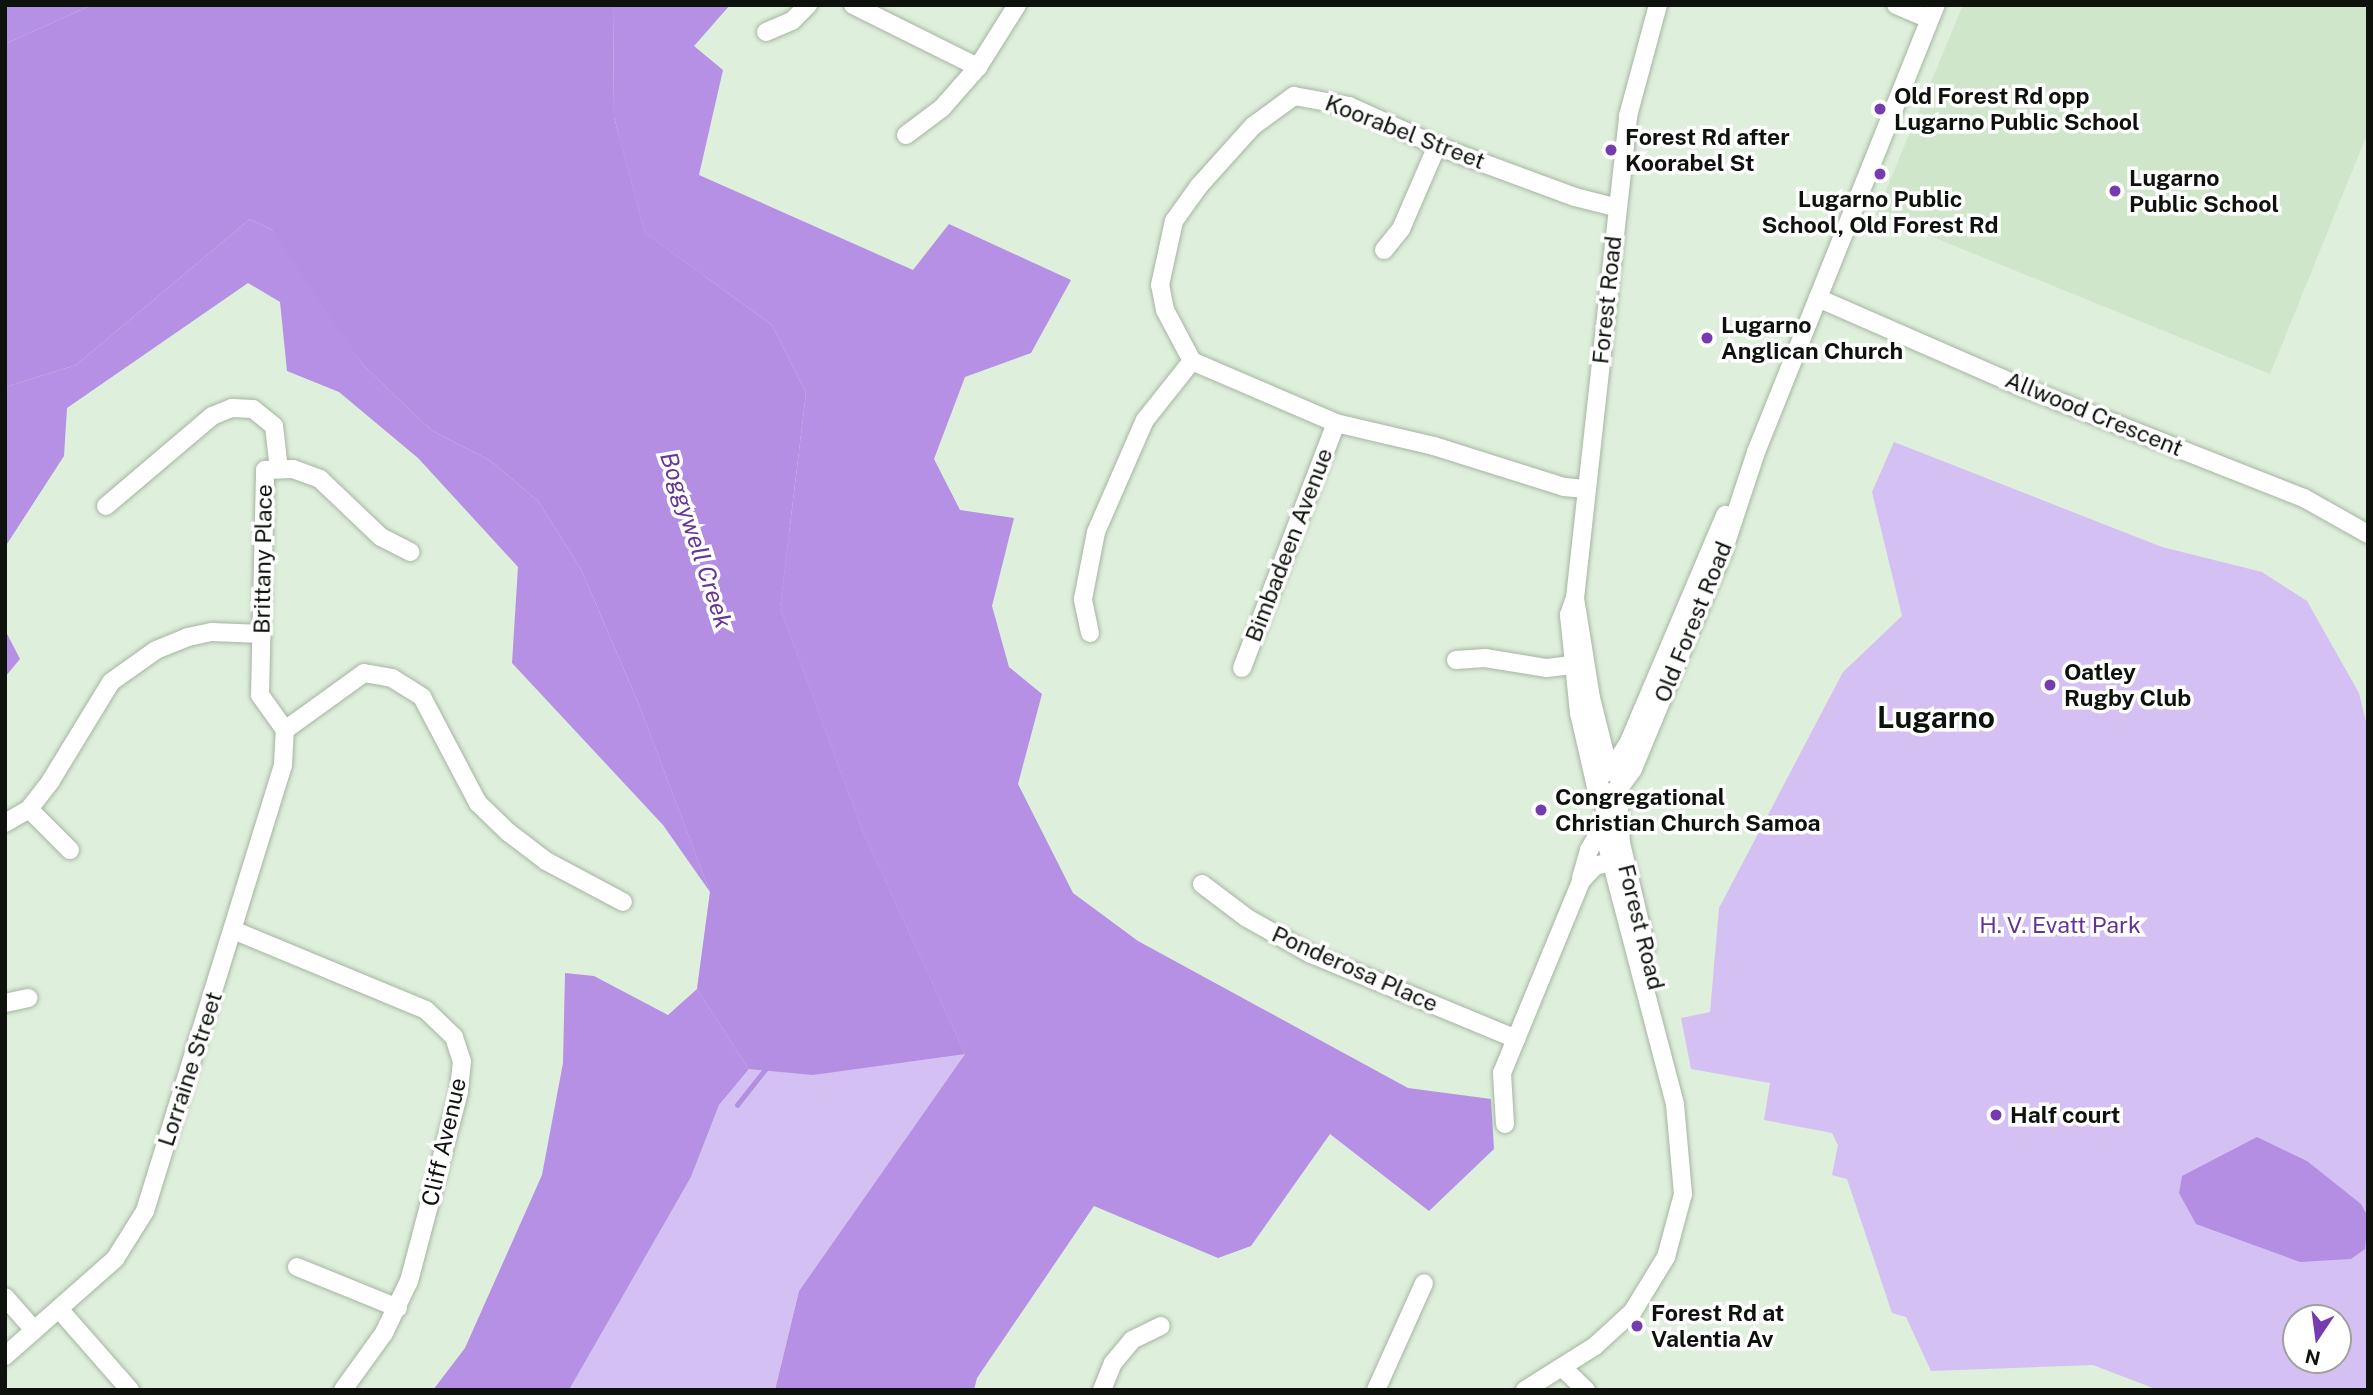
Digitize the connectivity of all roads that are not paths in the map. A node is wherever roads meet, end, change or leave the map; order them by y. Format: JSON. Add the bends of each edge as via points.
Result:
{"nodes":[{"id":1,"x":808,"y":5,"type":"edge"},
{"id":2,"x":853,"y":5,"type":"edge"},
{"id":3,"x":1017,"y":5,"type":"edge"},
{"id":4,"x":1658,"y":5,"type":"edge"},
{"id":5,"x":1896,"y":5,"type":"edge"},
{"id":6,"x":1933,"y":12,"type":"edge"},
{"id":7,"x":766,"y":32,"type":"dead end"},
{"id":8,"x":978,"y":66,"type":"junction"},
{"id":9,"x":906,"y":135,"type":"dead end"},
{"id":10,"x":1437,"y":146,"type":"junction"},
{"id":11,"x":1618,"y":208,"type":"junction"},
{"id":12,"x":1384,"y":250,"type":"dead end"},
{"id":13,"x":1818,"y":298,"type":"junction"},
{"id":14,"x":1192,"y":361,"type":"junction"},
{"id":15,"x":1336,"y":423,"type":"junction"},
{"id":16,"x":1756,"y":452,"type":"junction"},
{"id":17,"x":279,"y":469,"type":"junction"},
{"id":18,"x":1586,"y":489,"type":"junction"},
{"id":19,"x":106,"y":506,"type":"dead end"},
{"id":20,"x":2368,"y":534,"type":"edge"},
{"id":21,"x":410,"y":552,"type":"dead end"},
{"id":22,"x":1575,"y":598,"type":"junction"},
{"id":23,"x":1090,"y":633,"type":"dead end"},
{"id":24,"x":262,"y":634,"type":"junction"},
{"id":25,"x":1456,"y":660,"type":"dead end"},
{"id":26,"x":1572,"y":665,"type":"junction"},
{"id":27,"x":1242,"y":668,"type":"dead end"},
{"id":28,"x":285,"y":730,"type":"junction"},
{"id":29,"x":1632,"y":736,"type":"junction"},
{"id":30,"x":1601,"y":738,"type":"junction"},
{"id":31,"x":1610,"y":770,"type":"junction"},
{"id":32,"x":1609,"y":789,"type":"junction"},
{"id":33,"x":29,"y":808,"type":"junction"},
{"id":34,"x":1605,"y":822,"type":"junction"},
{"id":35,"x":5,"y":823,"type":"edge"},
{"id":36,"x":70,"y":850,"type":"dead end"},
{"id":37,"x":1618,"y":860,"type":"junction"},
{"id":38,"x":1581,"y":881,"type":"junction"},
{"id":39,"x":1202,"y":884,"type":"dead end"},
{"id":40,"x":623,"y":902,"type":"dead end"},
{"id":41,"x":233,"y":930,"type":"junction"},
{"id":42,"x":28,"y":998,"type":"dead end"},
{"id":43,"x":5,"y":1003,"type":"edge"},
{"id":44,"x":1516,"y":1039,"type":"junction"},
{"id":45,"x":1505,"y":1124,"type":"dead end"},
{"id":46,"x":297,"y":1267,"type":"dead end"},
{"id":47,"x":1424,"y":1283,"type":"dead end"},
{"id":48,"x":5,"y":1297,"type":"edge"},
{"id":49,"x":398,"y":1308,"type":"junction"},
{"id":50,"x":59,"y":1309,"type":"junction"},
{"id":51,"x":1161,"y":1326,"type":"dead end"},
{"id":52,"x":34,"y":1331,"type":"junction"},
{"id":53,"x":5,"y":1356,"type":"edge"},
{"id":54,"x":1563,"y":1368,"type":"junction"},
{"id":55,"x":130,"y":1390,"type":"edge"},
{"id":56,"x":344,"y":1390,"type":"edge"},
{"id":57,"x":1102,"y":1390,"type":"edge"},
{"id":58,"x":1376,"y":1390,"type":"edge"},
{"id":59,"x":1525,"y":1390,"type":"edge"},
{"id":60,"x":1586,"y":1390,"type":"edge"}],
"edges":[{"from":1,"to":7,"type":"street","via":[[792,21]]},
{"from":2,"to":8,"type":"street"},
{"from":3,"to":8,"type":"street"},
{"from":4,"to":11,"type":"street","name":"Forest Road","via":[[1630,104]]},
{"from":5,"to":6,"type":"street"},
{"from":6,"to":13,"type":"street","name":"Old Forest Road"},
{"from":8,"to":9,"type":"street","via":[[942,108]]},
{"from":10,"to":11,"type":"street","name":"Koorabel Street","via":[[1575,197]]},
{"from":10,"to":12,"type":"street","via":[[1401,229]]},
{"from":10,"to":14,"type":"street","name":"Koorabel Street","via":[[1349,106],[1304,95],[1266,114],[1199,186],[1174,221],[1167,243],[1160,285],[1165,310]]},
{"from":11,"to":18,"type":"street","name":"Forest Road"},
{"from":13,"to":16,"type":"street","name":"Old Forest Road"},
{"from":13,"to":20,"type":"street","name":"Allwood Crescent","via":[[2022,387],[2305,498]]},
{"from":14,"to":15,"type":"street"},
{"from":14,"to":23,"type":"street","via":[[1145,420],[1096,532],[1083,599]]},
{"from":15,"to":18,"type":"street","via":[[1434,446],[1564,487]]},
{"from":15,"to":27,"type":"street","name":"Bimbadeen Avenue"},
{"from":16,"to":29,"type":"street","name":"Old Forest Road","via":[[1710,546]]},
{"from":16,"to":32,"type":"street","name":"Old Forest Road","via":[[1723,552],[1630,776]]},
{"from":17,"to":19,"type":"street","via":[[274,426],[253,409],[232,408],[212,416]]},
{"from":17,"to":21,"type":"street","name":"Brittany Place","via":[[320,479],[381,537]]},
{"from":17,"to":24,"type":"street","name":"Brittany Place","via":[[265,470]]},
{"from":18,"to":22,"type":"street","name":"Forest Road"},
{"from":22,"to":26,"type":"street","name":"Forest Road","via":[[1569,625]]},
{"from":22,"to":30,"type":"street","name":"Forest Road"},
{"from":24,"to":28,"type":"street","name":"Brittany Place","via":[[260,695]]},
{"from":24,"to":33,"type":"street","via":[[212,632],[188,637],[156,650],[111,682]]},
{"from":25,"to":26,"type":"street","via":[[1485,658],[1547,668]]},
{"from":26,"to":32,"type":"street","name":"Forest Road"},
{"from":28,"to":40,"type":"street","via":[[364,673],[392,678],[422,697],[478,803],[546,861]]},
{"from":28,"to":41,"type":"street","name":"Lorraine Street","via":[[283,765]]},
{"from":29,"to":30,"type":"street","via":[[1617,741]]},
{"from":29,"to":31,"type":"street","name":"Old Forest Road"},
{"from":30,"to":31,"type":"street","name":"Forest Road"},
{"from":31,"to":32,"type":"street","name":"Forest Road","via":[[1618,775]]},
{"from":32,"to":34,"type":"street","name":"Forest Road"},
{"from":32,"to":37,"type":"street","name":"Forest Road"},
{"from":33,"to":35,"type":"street"},
{"from":33,"to":36,"type":"street"},
{"from":34,"to":37,"type":"street","name":"Forest Road"},
{"from":34,"to":38,"type":"street","via":[[1589,850]]},
{"from":37,"to":38,"type":"street","via":[[1590,869]]},
{"from":37,"to":54,"type":"street","name":"Forest Road","via":[[1668,1040],[1667,1064],[1684,1168],[1681,1205],[1671,1244],[1633,1311]]},
{"from":38,"to":44,"type":"street"},
{"from":39,"to":44,"type":"street","name":"Ponderosa Place","via":[[1247,918],[1311,954]]},
{"from":41,"to":49,"type":"street","name":"Cliff Avenue","via":[[426,1010],[454,1037],[462,1061],[459,1091],[410,1281]]},
{"from":41,"to":50,"type":"street","name":"Lorraine Street","via":[[145,1211],[115,1259]]},
{"from":42,"to":43,"type":"street"},
{"from":44,"to":45,"type":"street","via":[[1502,1073]]},
{"from":46,"to":49,"type":"street"},
{"from":47,"to":58,"type":"street"},
{"from":48,"to":52,"type":"street"},
{"from":49,"to":56,"type":"street","name":"Cliff Avenue"},
{"from":50,"to":52,"type":"street","name":"Lorraine Street"},
{"from":50,"to":55,"type":"street"},
{"from":51,"to":57,"type":"street","via":[[1132,1340],[1113,1363]]},
{"from":52,"to":53,"type":"street","name":"Lorraine Street"},
{"from":54,"to":59,"type":"street","name":"Forest Road"},
{"from":54,"to":60,"type":"street"}]}
